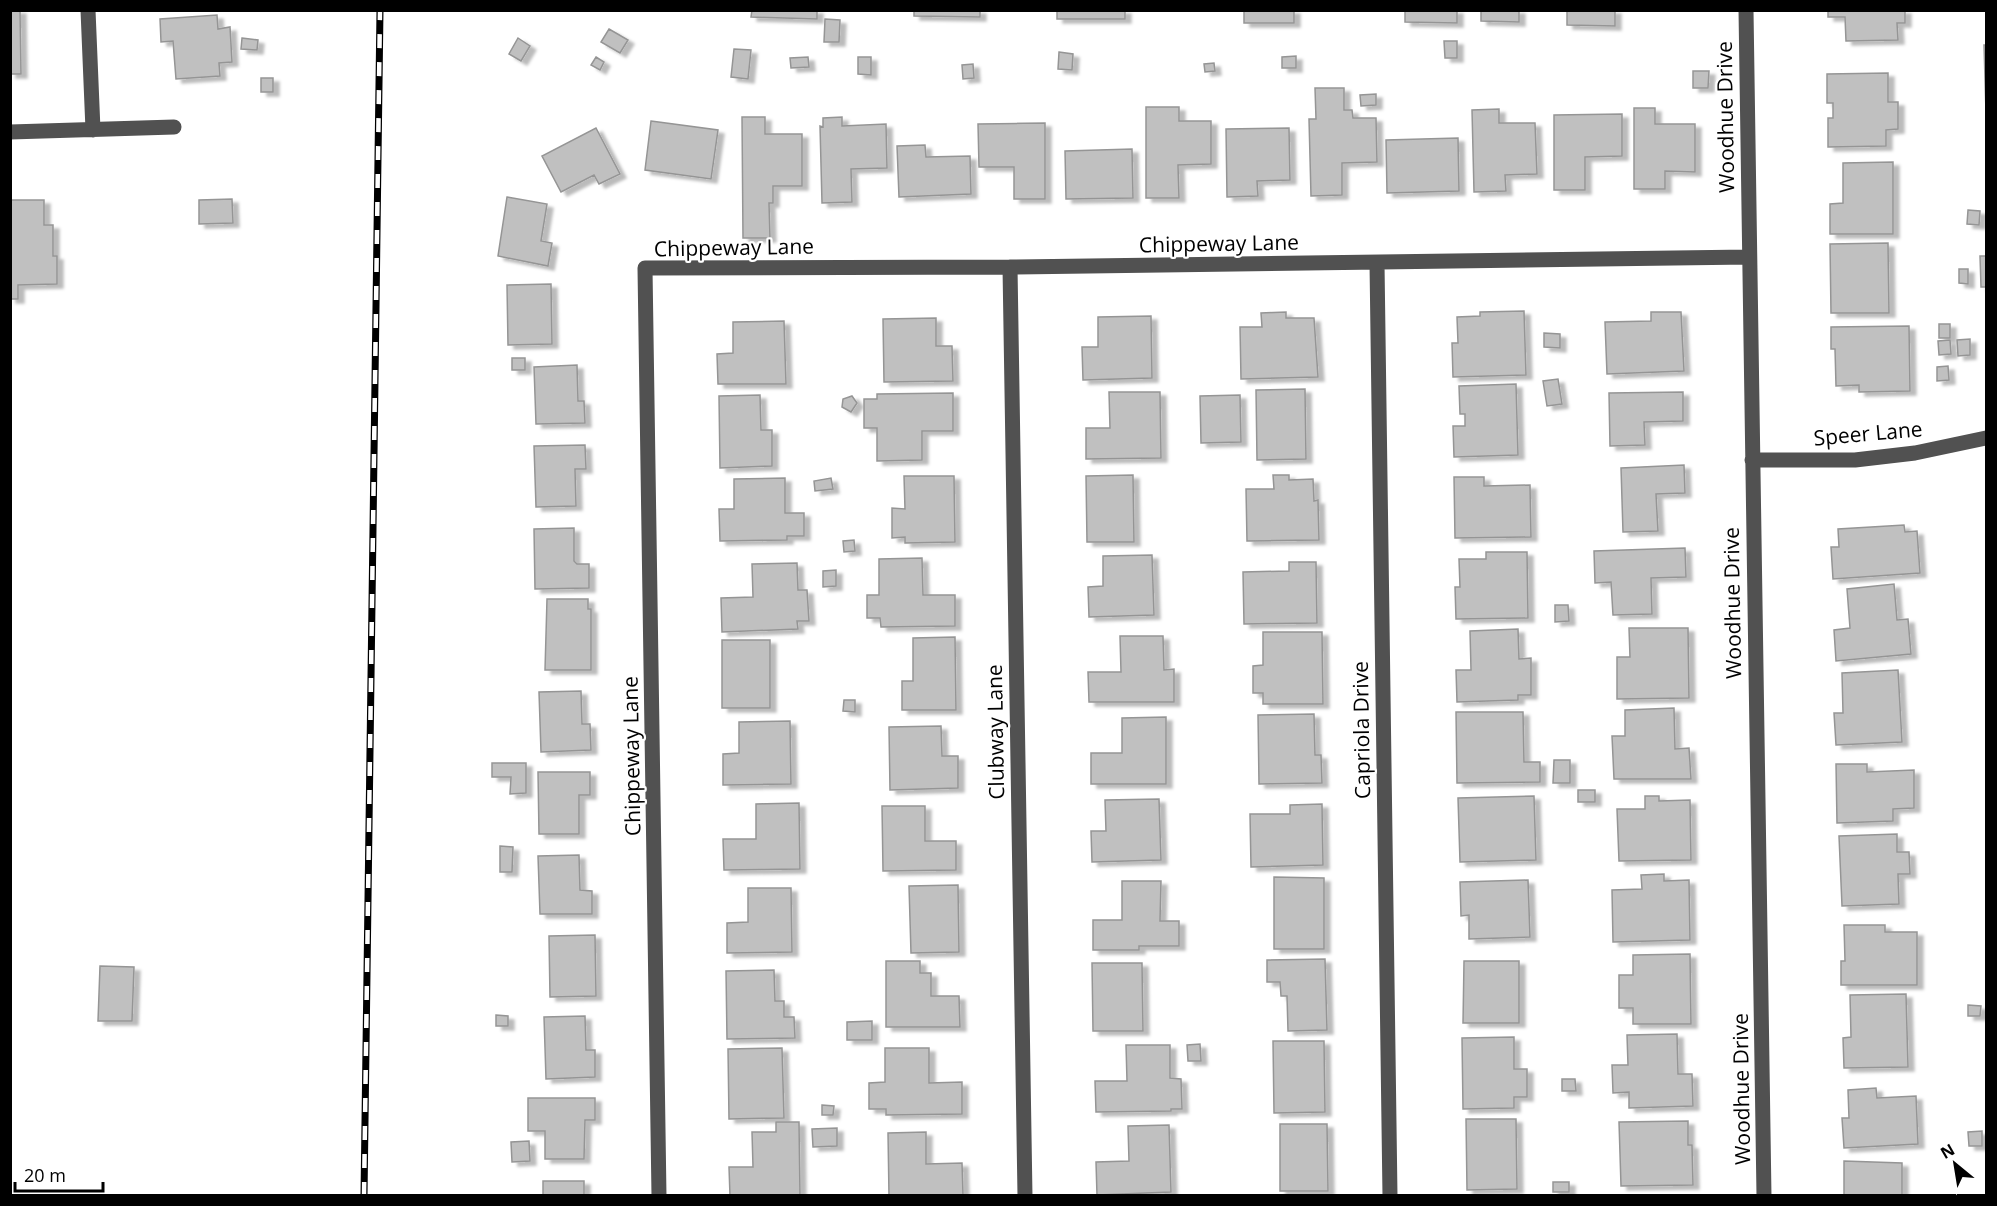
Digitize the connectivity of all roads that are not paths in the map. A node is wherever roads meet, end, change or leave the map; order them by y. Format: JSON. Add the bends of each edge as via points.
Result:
{"nodes":[{"id":1,"x":88,"y":10,"type":"edge"},
{"id":2,"x":1746,"y":10,"type":"edge"},
{"id":3,"x":174,"y":127,"type":"dead end"},
{"id":4,"x":93,"y":130,"type":"junction"},
{"id":5,"x":10,"y":132,"type":"edge"},
{"id":6,"x":1749,"y":257,"type":"junction"},
{"id":7,"x":1377,"y":263,"type":"junction"},
{"id":8,"x":1010,"y":267,"type":"junction"},
{"id":9,"x":1986,"y":438,"type":"edge"},
{"id":10,"x":1752,"y":460,"type":"junction"},
{"id":11,"x":659,"y":1196,"type":"edge"},
{"id":12,"x":1025,"y":1196,"type":"edge"},
{"id":13,"x":1390,"y":1196,"type":"edge"},
{"id":14,"x":1764,"y":1196,"type":"edge"}],
"edges":[{"from":1,"to":4,"type":"street"},
{"from":2,"to":6,"type":"street","name":"Woodhue Drive"},
{"from":3,"to":4,"type":"street"},
{"from":4,"to":5,"type":"street"},
{"from":6,"to":7,"type":"street","name":"Chippeway Lane"},
{"from":6,"to":10,"type":"street","name":"Woodhue Drive"},
{"from":7,"to":8,"type":"street","name":"Chippeway Lane"},
{"from":7,"to":13,"type":"street","name":"Capriola Drive"},
{"from":8,"to":11,"type":"street","name":"Chippeway Lane","via":[[645,268]]},
{"from":8,"to":12,"type":"street","name":"Clubway Lane"},
{"from":9,"to":10,"type":"street","name":"Speer Lane","via":[[1915,453],[1855,460]]},
{"from":10,"to":14,"type":"street","name":"Woodhue Drive"}]}
